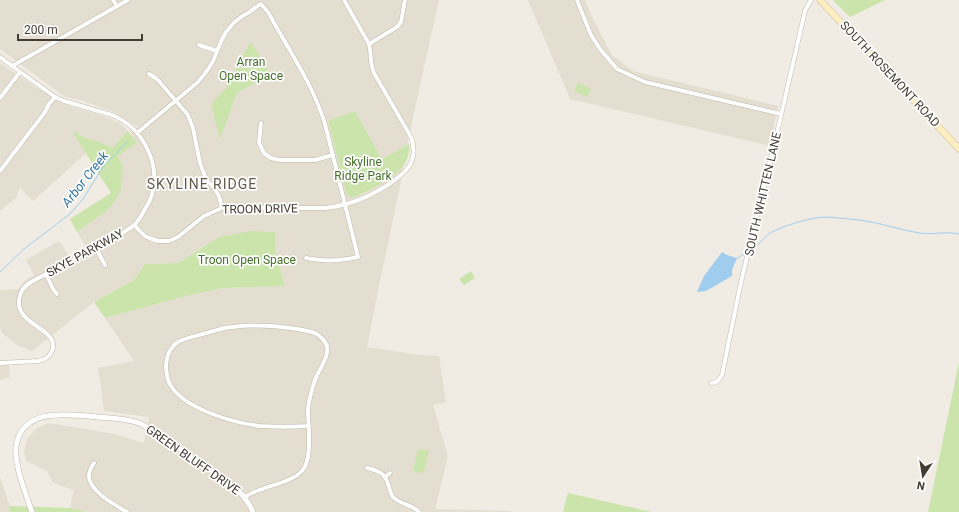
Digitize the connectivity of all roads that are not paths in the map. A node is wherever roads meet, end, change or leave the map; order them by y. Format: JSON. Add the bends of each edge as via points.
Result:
{"nodes":[{"id":1,"x":113,"y":0,"type":"edge"},
{"id":2,"x":128,"y":0,"type":"edge"},
{"id":3,"x":344,"y":0,"type":"edge"},
{"id":4,"x":405,"y":0,"type":"edge"},
{"id":5,"x":577,"y":0,"type":"edge"},
{"id":6,"x":811,"y":0,"type":"edge"},
{"id":7,"x":820,"y":0,"type":"edge"},
{"id":8,"x":117,"y":6,"type":"junction"},
{"id":9,"x":369,"y":44,"type":"junction"},
{"id":10,"x":199,"y":45,"type":"dead end"},
{"id":11,"x":217,"y":51,"type":"junction"},
{"id":12,"x":0,"y":57,"type":"edge"},
{"id":13,"x":12,"y":66,"type":"junction"},
{"id":14,"x":20,"y":72,"type":"junction"},
{"id":15,"x":149,"y":74,"type":"dead end"},
{"id":16,"x":55,"y":97,"type":"junction"},
{"id":17,"x":0,"y":98,"type":"edge"},
{"id":18,"x":176,"y":100,"type":"junction"},
{"id":19,"x":781,"y":114,"type":"junction"},
{"id":20,"x":261,"y":123,"type":"dead end"},
{"id":21,"x":137,"y":133,"type":"junction"},
{"id":22,"x":959,"y":148,"type":"edge"},
{"id":23,"x":333,"y":156,"type":"junction"},
{"id":24,"x":0,"y":171,"type":"edge"},
{"id":25,"x":346,"y":205,"type":"junction"},
{"id":26,"x":222,"y":208,"type":"junction"},
{"id":27,"x":134,"y":225,"type":"junction"},
{"id":28,"x":96,"y":248,"type":"junction"},
{"id":29,"x":306,"y":258,"type":"dead end"},
{"id":30,"x":105,"y":265,"type":"dead end"},
{"id":31,"x":46,"y":274,"type":"junction"},
{"id":32,"x":57,"y":294,"type":"dead end"},
{"id":33,"x":0,"y":363,"type":"edge"},
{"id":34,"x":711,"y":383,"type":"dead end"},
{"id":35,"x":308,"y":426,"type":"junction"},
{"id":36,"x":94,"y":463,"type":"dead end"},
{"id":37,"x":367,"y":468,"type":"dead end"},
{"id":38,"x":390,"y":473,"type":"dead end"},
{"id":39,"x":385,"y":477,"type":"junction"},
{"id":40,"x":245,"y":497,"type":"junction"},
{"id":41,"x":32,"y":512,"type":"edge"},
{"id":42,"x":127,"y":512,"type":"edge"},
{"id":43,"x":253,"y":512,"type":"edge"},
{"id":44,"x":419,"y":512,"type":"edge"}],
"edges":[{"from":1,"to":8,"type":"street"},
{"from":2,"to":8,"type":"street"},
{"from":3,"to":9,"type":"street"},
{"from":4,"to":9,"type":"street","via":[[401,22],[397,27]]},
{"from":5,"to":19,"type":"street","via":[[591,35],[617,69],[645,82]]},
{"from":6,"to":19,"type":"street","name":"SOUTH WHITTEN LANE","via":[[805,10]]},
{"from":7,"to":22,"type":"main road","name":"SOUTH ROSEMONT ROAD"},
{"from":8,"to":13,"type":"street"},
{"from":9,"to":25,"type":"street","name":"TROON DRIVE","via":[[371,66],[410,136],[414,146],[413,158],[405,172],[395,181],[368,197]]},
{"from":10,"to":11,"type":"street"},
{"from":11,"to":18,"type":"street","via":[[204,75]]},
{"from":11,"to":23,"type":"street","via":[[225,34],[239,18],[261,4],[264,6],[314,94],[326,124]]},
{"from":12,"to":13,"type":"street","name":"SKYE PARKWAY"},
{"from":13,"to":14,"type":"street","name":"SKYE PARKWAY"},
{"from":14,"to":16,"type":"street","name":"SKYE PARKWAY"},
{"from":14,"to":17,"type":"street"},
{"from":15,"to":18,"type":"street"},
{"from":16,"to":21,"type":"street","name":"SKYE PARKWAY","via":[[117,118]]},
{"from":16,"to":24,"type":"street"},
{"from":18,"to":21,"type":"street"},
{"from":18,"to":26,"type":"street","via":[[192,124],[200,163],[206,179],[219,196]]},
{"from":19,"to":34,"type":"street","name":"SOUTH WHITTEN LANE","via":[[722,375],[717,382]]},
{"from":20,"to":23,"type":"street","via":[[259,143],[264,153],[271,158],[314,160]]},
{"from":21,"to":27,"type":"street","name":"SKYE PARKWAY","via":[[149,153],[153,176],[150,200]]},
{"from":23,"to":25,"type":"street"},
{"from":25,"to":26,"type":"street","name":"TROON DRIVE","via":[[325,208]]},
{"from":25,"to":29,"type":"street","via":[[358,257],[333,261]]},
{"from":26,"to":27,"type":"street","name":"TROON DRIVE","via":[[204,216],[169,241],[149,238]]},
{"from":27,"to":28,"type":"street","name":"SKYE PARKWAY"},
{"from":28,"to":30,"type":"street"},
{"from":28,"to":31,"type":"street","name":"SKYE PARKWAY"},
{"from":31,"to":32,"type":"street"},
{"from":31,"to":33,"type":"street","name":"SKYE PARKWAY","via":[[24,288],[20,295],[19,308],[27,319],[51,337],[52,351],[42,360]]},
{"from":35,"to":35,"type":"street","via":[[310,397],[327,350],[324,340],[314,333],[277,327],[233,327],[180,342],[168,354],[166,366],[170,385],[180,396],[197,406],[217,416],[238,422],[278,427]]},
{"from":35,"to":40,"type":"street","via":[[309,452],[307,464],[301,472]]},
{"from":36,"to":42,"type":"street","via":[[89,475],[92,486]]},
{"from":37,"to":39,"type":"street"},
{"from":38,"to":39,"type":"street"},
{"from":39,"to":44,"type":"street","via":[[394,499]]},
{"from":40,"to":41,"type":"street","name":"GREEN BLUFF DRIVE","via":[[231,484],[160,435],[138,423],[124,419],[56,415],[44,416],[30,423],[21,432],[16,445],[16,458]]},
{"from":40,"to":43,"type":"street","name":"GREEN BLUFF DRIVE"}]}
